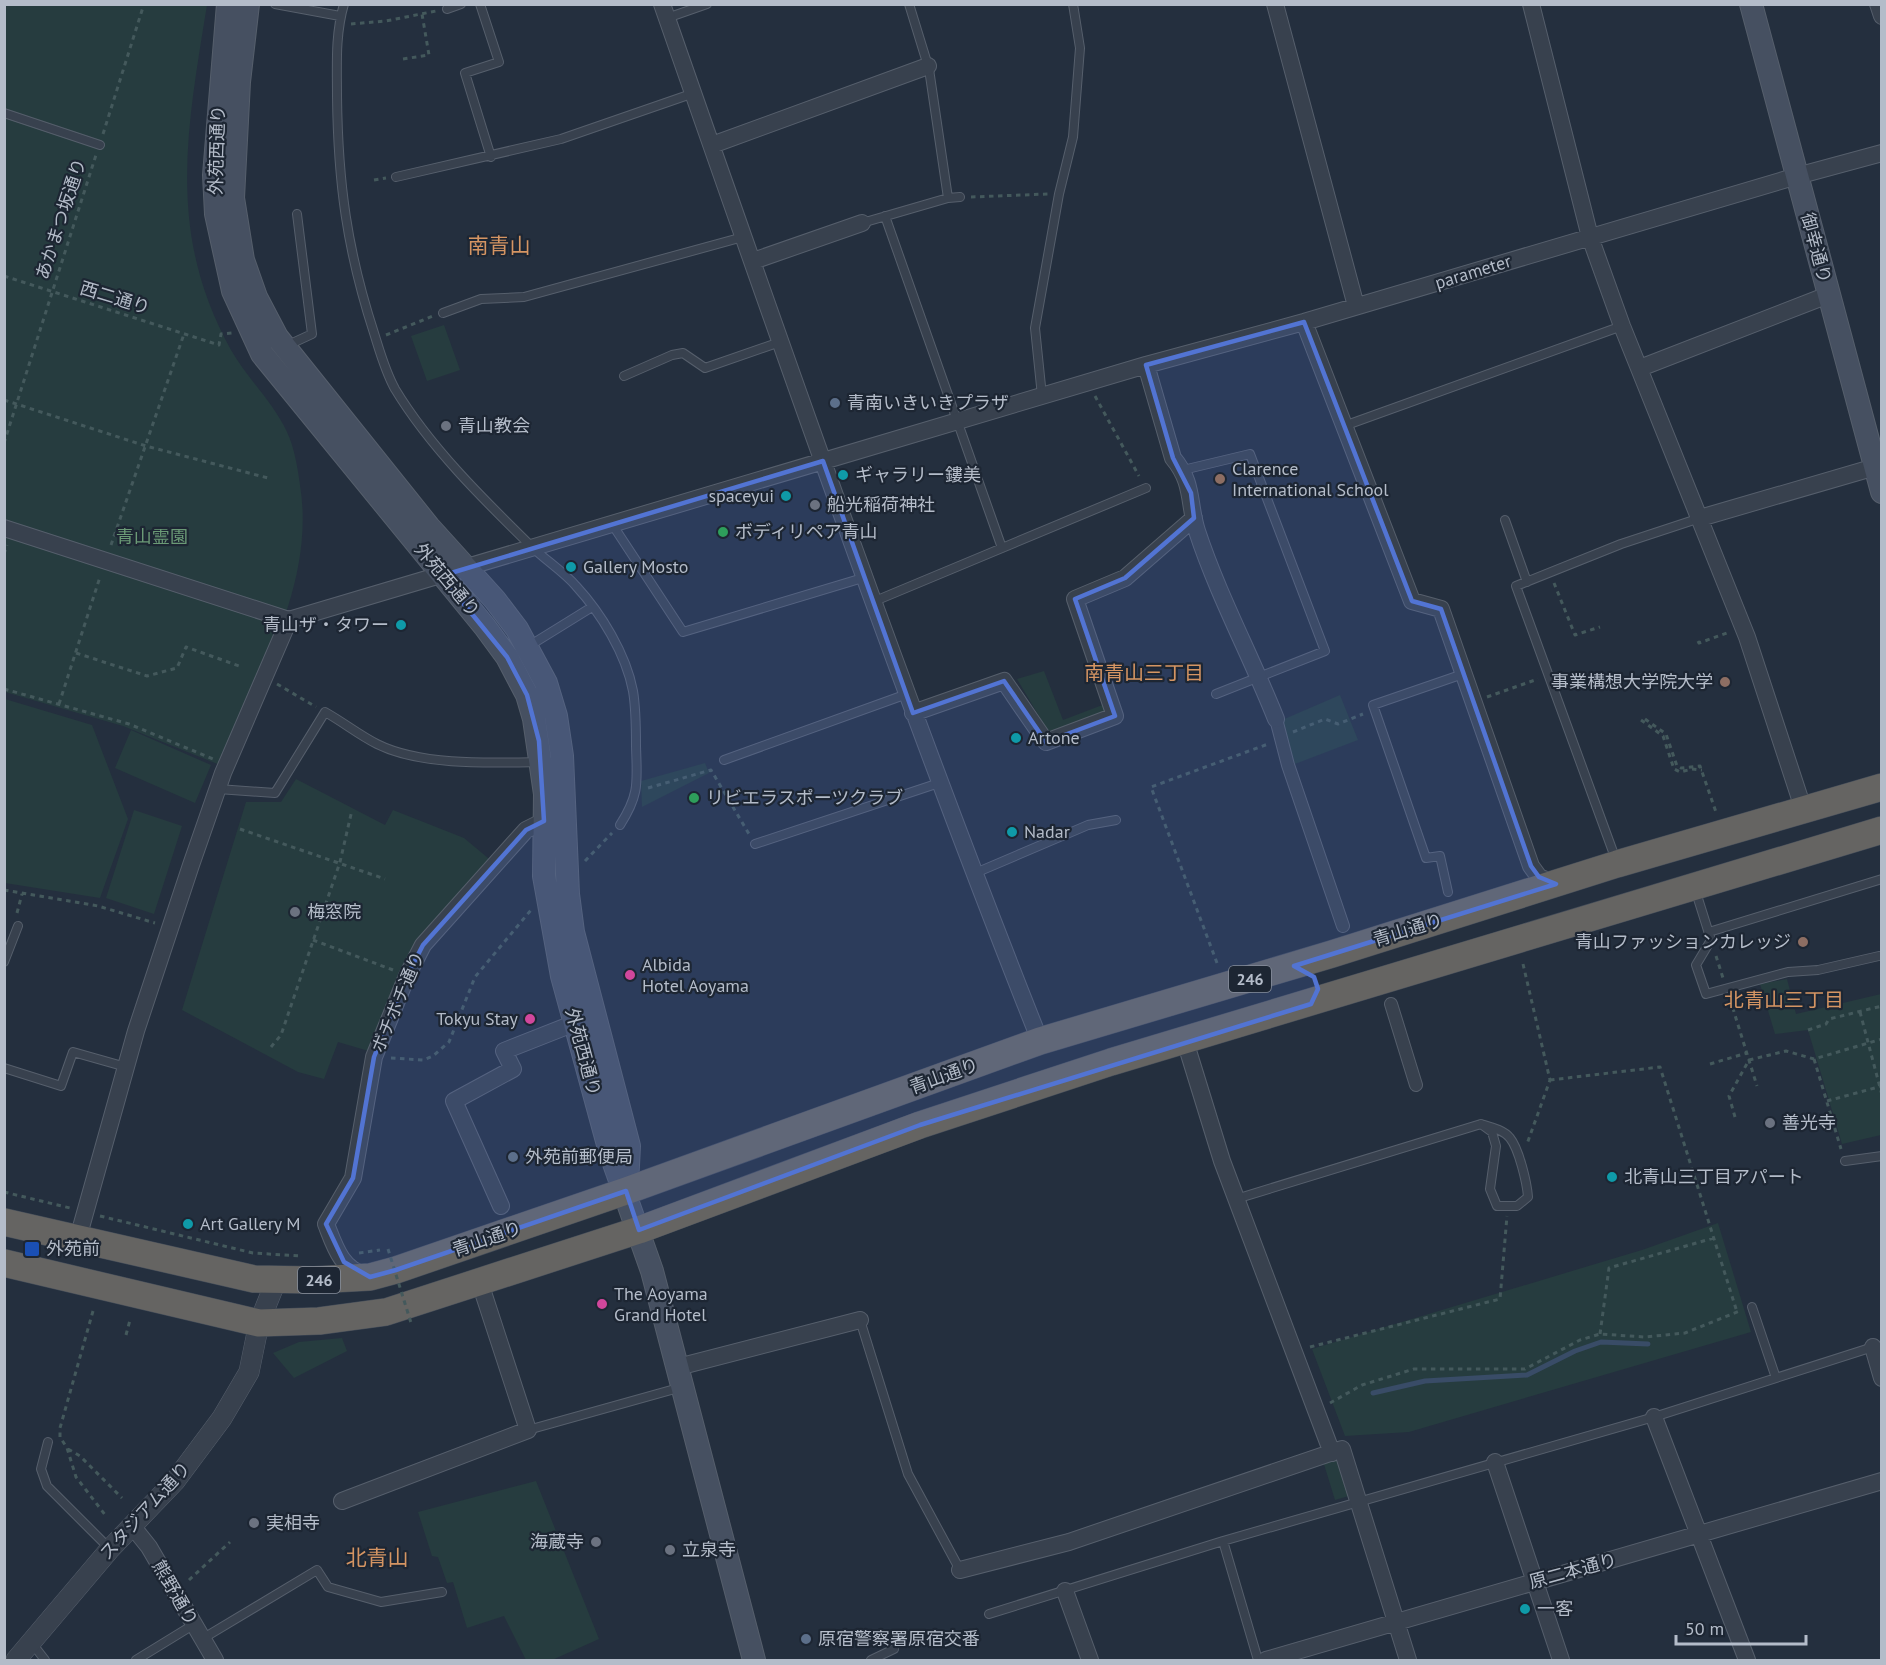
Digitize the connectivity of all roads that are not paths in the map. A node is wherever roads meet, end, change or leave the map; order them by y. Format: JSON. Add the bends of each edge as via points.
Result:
{"nodes":[{"id":1,"x":228,"y":4,"type":"edge"},
{"id":2,"x":248,"y":4,"type":"edge"},
{"id":3,"x":275,"y":4,"type":"edge"},
{"id":4,"x":344,"y":4,"type":"edge"},
{"id":5,"x":462,"y":4,"type":"edge"},
{"id":6,"x":480,"y":4,"type":"edge"},
{"id":7,"x":707,"y":4,"type":"edge"},
{"id":8,"x":909,"y":4,"type":"edge"},
{"id":9,"x":1073,"y":4,"type":"edge"},
{"id":10,"x":1275,"y":4,"type":"edge"},
{"id":11,"x":1531,"y":4,"type":"edge"},
{"id":12,"x":1750,"y":4,"type":"edge"},
{"id":13,"x":1878,"y":4,"type":"edge"},
{"id":14,"x":300,"y":6,"type":"edge"},
{"id":15,"x":447,"y":9,"type":"road end"},
{"id":16,"x":664,"y":11,"type":"edge"},
{"id":17,"x":1881,"y":16,"type":"edge"},
{"id":18,"x":339,"y":20,"type":"junction"},
{"id":19,"x":928,"y":66,"type":"junction"},
{"id":20,"x":694,"y":93,"type":"junction"},
{"id":21,"x":4,"y":113,"type":"edge"},
{"id":22,"x":100,"y":145,"type":"road end"},
{"id":23,"x":712,"y":145,"type":"junction"},
{"id":24,"x":1881,"y":153,"type":"edge"},
{"id":25,"x":491,"y":157,"type":"junction"},
{"id":26,"x":1797,"y":176,"type":"junction"},
{"id":27,"x":396,"y":177,"type":"dead end"},
{"id":28,"x":960,"y":197,"type":"road end"},
{"id":29,"x":948,"y":198,"type":"junction"},
{"id":30,"x":297,"y":214,"type":"dead end"},
{"id":31,"x":885,"y":216,"type":"junction"},
{"id":32,"x":862,"y":224,"type":"joint"},
{"id":33,"x":742,"y":237,"type":"junction"},
{"id":34,"x":1590,"y":237,"type":"junction"},
{"id":35,"x":753,"y":261,"type":"junction"},
{"id":36,"x":1828,"y":295,"type":"junction"},
{"id":37,"x":1356,"y":306,"type":"junction"},
{"id":38,"x":443,"y":313,"type":"road end"},
{"id":39,"x":1304,"y":322,"type":"junction"},
{"id":40,"x":1622,"y":326,"type":"junction"},
{"id":41,"x":780,"y":342,"type":"junction"},
{"id":42,"x":285,"y":347,"type":"junction"},
{"id":43,"x":1146,"y":365,"type":"junction"},
{"id":44,"x":1640,"y":368,"type":"junction"},
{"id":45,"x":624,"y":376,"type":"dead end"},
{"id":46,"x":1042,"y":396,"type":"junction"},
{"id":47,"x":957,"y":421,"type":"junction"},
{"id":48,"x":1344,"y":426,"type":"junction"},
{"id":49,"x":336,"y":429,"type":"junction"},
{"id":50,"x":823,"y":461,"type":"junction"},
{"id":51,"x":1878,"y":466,"type":"edge"},
{"id":52,"x":1183,"y":470,"type":"junction"},
{"id":53,"x":1146,"y":488,"type":"dead end"},
{"id":54,"x":1881,"y":492,"type":"edge"},
{"id":55,"x":1194,"y":518,"type":"junction"},
{"id":56,"x":1700,"y":518,"type":"junction"},
{"id":57,"x":1505,"y":520,"type":"dead end"},
{"id":58,"x":612,"y":523,"type":"junction"},
{"id":59,"x":4,"y":528,"type":"edge"},
{"id":60,"x":532,"y":547,"type":"junction"},
{"id":61,"x":1002,"y":548,"type":"junction"},
{"id":62,"x":468,"y":568,"type":"junction"},
{"id":63,"x":441,"y":576,"type":"junction"},
{"id":64,"x":866,"y":577,"type":"junction"},
{"id":65,"x":1527,"y":582,"type":"junction"},
{"id":66,"x":875,"y":601,"type":"junction"},
{"id":67,"x":592,"y":607,"type":"junction"},
{"id":68,"x":289,"y":620,"type":"junction"},
{"id":69,"x":527,"y":647,"type":"junction"},
{"id":70,"x":1463,"y":674,"type":"junction"},
{"id":71,"x":1258,"y":676,"type":"junction"},
{"id":72,"x":907,"y":694,"type":"junction"},
{"id":73,"x":1216,"y":694,"type":"dead end"},
{"id":74,"x":913,"y":713,"type":"junction"},
{"id":75,"x":1276,"y":719,"type":"joint"},
{"id":76,"x":724,"y":760,"type":"dead end"},
{"id":77,"x":542,"y":762,"type":"junction"},
{"id":78,"x":939,"y":783,"type":"junction"},
{"id":79,"x":1881,"y":787,"type":"edge"},
{"id":80,"x":218,"y":789,"type":"junction"},
{"id":81,"x":1804,"y":812,"type":"junction"},
{"id":82,"x":1116,"y":819,"type":"dead end"},
{"id":83,"x":544,"y":821,"type":"junction"},
{"id":84,"x":620,"y":825,"type":"road end"},
{"id":85,"x":1881,"y":830,"type":"edge"},
{"id":86,"x":755,"y":844,"type":"road end"},
{"id":87,"x":1617,"y":864,"type":"junction"},
{"id":88,"x":973,"y":873,"type":"junction"},
{"id":89,"x":1881,"y":879,"type":"edge"},
{"id":90,"x":1556,"y":884,"type":"junction"},
{"id":91,"x":1694,"y":886,"type":"junction"},
{"id":92,"x":1448,"y":892,"type":"dead end"},
{"id":93,"x":18,"y":926,"type":"road end"},
{"id":94,"x":1343,"y":926,"type":"dead end"},
{"id":95,"x":1710,"y":936,"type":"junction"},
{"id":96,"x":1879,"y":956,"type":"dead end"},
{"id":97,"x":4,"y":962,"type":"edge"},
{"id":98,"x":1294,"y":966,"type":"junction"},
{"id":99,"x":1311,"y":1004,"type":"junction"},
{"id":100,"x":1391,"y":1004,"type":"dead end"},
{"id":101,"x":575,"y":1023,"type":"junction"},
{"id":102,"x":1040,"y":1041,"type":"junction"},
{"id":103,"x":1185,"y":1041,"type":"junction"},
{"id":104,"x":126,"y":1067,"type":"junction"},
{"id":105,"x":4,"y":1068,"type":"edge"},
{"id":106,"x":1416,"y":1085,"type":"dead end"},
{"id":107,"x":1481,"y":1124,"type":"junction"},
{"id":108,"x":1881,"y":1156,"type":"edge"},
{"id":109,"x":1845,"y":1161,"type":"road end"},
{"id":110,"x":626,"y":1191,"type":"junction"},
{"id":111,"x":1236,"y":1199,"type":"junction"},
{"id":112,"x":501,"y":1206,"type":"dead end"},
{"id":113,"x":4,"y":1222,"type":"edge"},
{"id":114,"x":639,"y":1230,"type":"junction"},
{"id":115,"x":78,"y":1238,"type":"junction"},
{"id":116,"x":4,"y":1263,"type":"edge"},
{"id":117,"x":370,"y":1276,"type":"junction"},
{"id":118,"x":276,"y":1281,"type":"junction"},
{"id":119,"x":480,"y":1283,"type":"junction"},
{"id":120,"x":1752,"y":1306,"type":"road end"},
{"id":121,"x":860,"y":1320,"type":"joint"},
{"id":122,"x":259,"y":1323,"type":"junction"},
{"id":123,"x":1873,"y":1347,"type":"joint"},
{"id":124,"x":680,"y":1377,"type":"junction"},
{"id":125,"x":1776,"y":1377,"type":"junction"},
{"id":126,"x":1881,"y":1378,"type":"edge"},
{"id":127,"x":1654,"y":1417,"type":"junction"},
{"id":128,"x":528,"y":1430,"type":"junction"},
{"id":129,"x":48,"y":1442,"type":"dead end"},
{"id":130,"x":1332,"y":1453,"type":"junction"},
{"id":131,"x":1495,"y":1462,"type":"junction"},
{"id":132,"x":1881,"y":1481,"type":"edge"},
{"id":133,"x":1359,"y":1501,"type":"junction"},
{"id":134,"x":342,"y":1502,"type":"dead end"},
{"id":135,"x":133,"y":1527,"type":"junction"},
{"id":136,"x":1699,"y":1536,"type":"junction"},
{"id":137,"x":1223,"y":1541,"type":"junction"},
{"id":138,"x":110,"y":1549,"type":"junction"},
{"id":139,"x":960,"y":1570,"type":"joint"},
{"id":140,"x":1536,"y":1581,"type":"junction"},
{"id":141,"x":1065,"y":1591,"type":"junction"},
{"id":142,"x":442,"y":1592,"type":"dead end"},
{"id":143,"x":990,"y":1614,"type":"dead end"},
{"id":144,"x":1397,"y":1622,"type":"junction"},
{"id":145,"x":197,"y":1632,"type":"junction"},
{"id":146,"x":31,"y":1642,"type":"junction"},
{"id":147,"x":894,"y":1650,"type":"dead end"},
{"id":148,"x":16,"y":1660,"type":"edge"},
{"id":149,"x":45,"y":1660,"type":"edge"},
{"id":150,"x":136,"y":1660,"type":"edge"},
{"id":151,"x":215,"y":1660,"type":"edge"},
{"id":152,"x":754,"y":1660,"type":"edge"},
{"id":153,"x":871,"y":1660,"type":"edge"},
{"id":154,"x":1089,"y":1660,"type":"edge"},
{"id":155,"x":1258,"y":1660,"type":"edge"},
{"id":156,"x":1266,"y":1660,"type":"edge"},
{"id":157,"x":1408,"y":1660,"type":"edge"},
{"id":158,"x":1561,"y":1660,"type":"edge"},
{"id":159,"x":1747,"y":1660,"type":"edge"}],
"edges":[{"from":1,"to":49,"type":"main road","name":"外苑西通り","via":[[214,175],[223,255],[233,291],[262,354]]},
{"from":2,"to":42,"type":"main road","name":"外苑西通り","via":[[233,198],[243,260],[253,288]]},
{"from":3,"to":14,"type":"lane"},
{"from":4,"to":18,"type":"lane"},
{"from":5,"to":15,"type":"lane"},
{"from":6,"to":25,"type":"lane","via":[[499,62],[465,73]]},
{"from":7,"to":16,"type":"lane"},
{"from":8,"to":19,"type":"lane"},
{"from":9,"to":46,"type":"lane","via":[[1080,48],[1073,137],[1035,328]]},
{"from":10,"to":37,"type":"street"},
{"from":11,"to":34,"type":"street"},
{"from":12,"to":26,"type":"main road","name":"御幸通り"},
{"from":13,"to":17,"type":"street"},
{"from":14,"to":18,"type":"lane"},
{"from":16,"to":20,"type":"street"},
{"from":18,"to":60,"type":"lane","via":[[338,154],[342,206],[360,292],[382,362],[414,416]]},
{"from":19,"to":23,"type":"street"},
{"from":19,"to":29,"type":"lane"},
{"from":20,"to":23,"type":"street"},
{"from":20,"to":25,"type":"lane","via":[[561,139]]},
{"from":21,"to":22,"type":"lane"},
{"from":23,"to":33,"type":"street"},
{"from":24,"to":26,"type":"street","name":"parameter"},
{"from":25,"to":27,"type":"lane"},
{"from":26,"to":34,"type":"street","name":"parameter"},
{"from":26,"to":36,"type":"main road","name":"御幸通り"},
{"from":28,"to":29,"type":"lane"},
{"from":29,"to":31,"type":"lane"},
{"from":30,"to":42,"type":"lane","via":[[312,333]]},
{"from":31,"to":32,"type":"lane"},
{"from":31,"to":47,"type":"lane"},
{"from":32,"to":35,"type":"street"},
{"from":33,"to":35,"type":"street"},
{"from":33,"to":38,"type":"lane","via":[[524,297],[481,299]]},
{"from":34,"to":37,"type":"street","name":"parameter"},
{"from":34,"to":40,"type":"street"},
{"from":35,"to":41,"type":"street"},
{"from":36,"to":44,"type":"street"},
{"from":36,"to":51,"type":"main road","name":"御幸通り"},
{"from":37,"to":39,"type":"street","name":"parameter"},
{"from":39,"to":43,"type":"street","name":"parameter"},
{"from":39,"to":48,"type":"street"},
{"from":40,"to":44,"type":"street"},
{"from":40,"to":48,"type":"lane"},
{"from":41,"to":45,"type":"lane","via":[[705,368],[682,353],[672,355]]},
{"from":41,"to":50,"type":"street"},
{"from":42,"to":49,"type":"main road","name":"外苑西通り"},
{"from":43,"to":46,"type":"street","name":"parameter","via":[[1090,386]]},
{"from":43,"to":52,"type":"street","via":[[1173,458]]},
{"from":44,"to":56,"type":"street"},
{"from":46,"to":47,"type":"street","name":"parameter"},
{"from":47,"to":50,"type":"street","name":"parameter"},
{"from":47,"to":61,"type":"lane"},
{"from":48,"to":70,"type":"street","via":[[1412,601],[1441,609]]},
{"from":49,"to":62,"type":"main road","name":"外苑西通り"},
{"from":49,"to":63,"type":"main road","name":"外苑西通り"},
{"from":50,"to":58,"type":"street","name":"parameter"},
{"from":50,"to":64,"type":"street"},
{"from":51,"to":54,"type":"main road","name":"御幸通り"},
{"from":51,"to":56,"type":"street"},
{"from":52,"to":55,"type":"street"},
{"from":52,"to":71,"type":"lane","via":[[1250,454],[1325,651]]},
{"from":53,"to":61,"type":"lane"},
{"from":55,"to":71,"type":"street"},
{"from":55,"to":74,"type":"street","via":[[1125,578],[1075,599],[1115,716],[1046,742],[1004,681]]},
{"from":56,"to":65,"type":"lane","via":[[1621,544]]},
{"from":56,"to":81,"type":"street","via":[[1747,637]]},
{"from":57,"to":65,"type":"lane"},
{"from":58,"to":60,"type":"street","name":"parameter"},
{"from":58,"to":64,"type":"lane","via":[[682,632]]},
{"from":59,"to":68,"type":"street"},
{"from":60,"to":62,"type":"street","name":"parameter"},
{"from":60,"to":67,"type":"lane","via":[[576,586]]},
{"from":61,"to":66,"type":"lane"},
{"from":62,"to":63,"type":"street","name":"parameter"},
{"from":62,"to":69,"type":"main road","name":"外苑西通り"},
{"from":63,"to":68,"type":"street","name":"parameter"},
{"from":63,"to":77,"type":"main road","name":"外苑西通り","via":[[507,657],[527,695]]},
{"from":64,"to":66,"type":"street"},
{"from":65,"to":87,"type":"lane","via":[[1516,586]]},
{"from":66,"to":72,"type":"street"},
{"from":67,"to":69,"type":"lane"},
{"from":67,"to":84,"type":"lane","via":[[612,638],[632,688],[637,791]]},
{"from":68,"to":80,"type":"street"},
{"from":69,"to":110,"type":"main road","name":"外苑西通り","via":[[546,683],[556,716],[573,932],[629,1146]]},
{"from":70,"to":90,"type":"street","via":[[1531,866],[1539,877]]},
{"from":70,"to":92,"type":"lane","via":[[1373,705],[1426,858],[1440,856]]},
{"from":71,"to":73,"type":"lane"},
{"from":71,"to":75,"type":"street"},
{"from":72,"to":74,"type":"street"},
{"from":72,"to":76,"type":"lane"},
{"from":74,"to":78,"type":"street"},
{"from":75,"to":94,"type":"street","via":[[1276,740]]},
{"from":77,"to":80,"type":"lane","via":[[494,763],[398,751],[378,744],[325,712],[275,793]]},
{"from":77,"to":83,"type":"main road","name":"外苑西通り"},
{"from":78,"to":86,"type":"lane"},
{"from":78,"to":88,"type":"street"},
{"from":79,"to":81,"type":"highway","name":"青山通り","number":"246"},
{"from":80,"to":104,"type":"street"},
{"from":81,"to":87,"type":"highway","name":"青山通り","number":"246"},
{"from":82,"to":88,"type":"lane","via":[[1088,825]]},
{"from":83,"to":101,"type":"main road","name":"外苑西通り","via":[[548,903]]},
{"from":83,"to":117,"type":"street","name":"ボチボチ通り","via":[[526,830],[423,945],[374,1057],[353,1178],[326,1224],[344,1262],[354,1271]]},
{"from":85,"to":91,"type":"highway","number":"246"},
{"from":87,"to":90,"type":"highway","name":"青山通り","number":"246"},
{"from":88,"to":102,"type":"street"},
{"from":89,"to":95,"type":"lane"},
{"from":90,"to":98,"type":"highway","name":"青山通り","number":"246"},
{"from":91,"to":95,"type":"lane"},
{"from":91,"to":99,"type":"highway","number":"246"},
{"from":93,"to":97,"type":"lane"},
{"from":95,"to":96,"type":"lane","via":[[1696,965],[1706,994],[1788,972],[1818,970]]},
{"from":98,"to":99,"type":"highway","via":[[1314,977],[1318,989]]},
{"from":98,"to":102,"type":"highway","name":"青山通り","number":"246"},
{"from":99,"to":103,"type":"highway","number":"246"},
{"from":100,"to":106,"type":"street"},
{"from":101,"to":110,"type":"main road","name":"外苑西通り","via":[[610,1152]]},
{"from":101,"to":112,"type":"street","via":[[504,1051],[513,1069],[454,1101]]},
{"from":102,"to":110,"type":"highway","name":"青山通り","number":"246"},
{"from":103,"to":111,"type":"street"},
{"from":103,"to":114,"type":"highway","number":"246","via":[[920,1125]]},
{"from":104,"to":105,"type":"lane","via":[[73,1052],[61,1086]]},
{"from":104,"to":115,"type":"street"},
{"from":107,"to":107,"type":"lane","via":[[1492,1132],[1496,1146],[1491,1189],[1497,1206],[1517,1206],[1528,1197],[1511,1138]]},
{"from":107,"to":111,"type":"lane"},
{"from":108,"to":109,"type":"lane"},
{"from":110,"to":114,"type":"main road","name":"外苑西通り"},
{"from":110,"to":117,"type":"highway","name":"青山通り","number":"246","via":[[416,1264]]},
{"from":111,"to":130,"type":"street"},
{"from":113,"to":115,"type":"highway","name":"青山通り","number":"246"},
{"from":114,"to":119,"type":"highway","number":"246"},
{"from":114,"to":124,"type":"main road","name":"外苑西通り"},
{"from":115,"to":118,"type":"highway","name":"青山通り","number":"246","via":[[228,1275]]},
{"from":116,"to":122,"type":"highway","number":"246"},
{"from":117,"to":118,"type":"highway","name":"青山通り","number":"246"},
{"from":118,"to":122,"type":"street","name":"スタジアム通り"},
{"from":119,"to":122,"type":"highway","number":"246","via":[[386,1312],[319,1321]]},
{"from":119,"to":128,"type":"street"},
{"from":120,"to":125,"type":"lane"},
{"from":121,"to":124,"type":"street"},
{"from":121,"to":139,"type":"lane","via":[[908,1474]]},
{"from":122,"to":135,"type":"street","name":"スタジアム通り","via":[[249,1372],[222,1418],[175,1481]]},
{"from":123,"to":125,"type":"lane"},
{"from":123,"to":126,"type":"street"},
{"from":124,"to":128,"type":"lane"},
{"from":124,"to":152,"type":"main road","name":"外苑西通り"},
{"from":125,"to":127,"type":"lane"},
{"from":127,"to":131,"type":"lane"},
{"from":127,"to":136,"type":"street"},
{"from":128,"to":134,"type":"street"},
{"from":129,"to":138,"type":"lane","via":[[41,1469],[47,1486]]},
{"from":130,"to":133,"type":"street","via":[[1342,1449]]},
{"from":130,"to":139,"type":"street","via":[[1069,1542]]},
{"from":131,"to":133,"type":"lane"},
{"from":131,"to":140,"type":"street"},
{"from":132,"to":136,"type":"street","name":"原二本通り"},
{"from":133,"to":137,"type":"lane"},
{"from":133,"to":144,"type":"street"},
{"from":135,"to":138,"type":"street","name":"スタジアム通り"},
{"from":135,"to":145,"type":"street","name":"熊野通り","via":[[149,1547]]},
{"from":136,"to":140,"type":"street","name":"原二本通り"},
{"from":136,"to":159,"type":"street"},
{"from":137,"to":141,"type":"lane"},
{"from":137,"to":155,"type":"lane"},
{"from":138,"to":146,"type":"street","name":"スタジアム通り"},
{"from":140,"to":144,"type":"street","name":"原二本通り"},
{"from":140,"to":158,"type":"street"},
{"from":141,"to":143,"type":"lane"},
{"from":141,"to":154,"type":"street"},
{"from":142,"to":145,"type":"lane","via":[[381,1602],[328,1587],[317,1570]]},
{"from":144,"to":156,"type":"street","name":"原二本通り"},
{"from":144,"to":157,"type":"street"},
{"from":145,"to":150,"type":"lane"},
{"from":145,"to":151,"type":"street","name":"熊野通り"},
{"from":146,"to":148,"type":"street","name":"スタジアム通り"},
{"from":146,"to":149,"type":"lane"},
{"from":147,"to":153,"type":"lane"}]}
